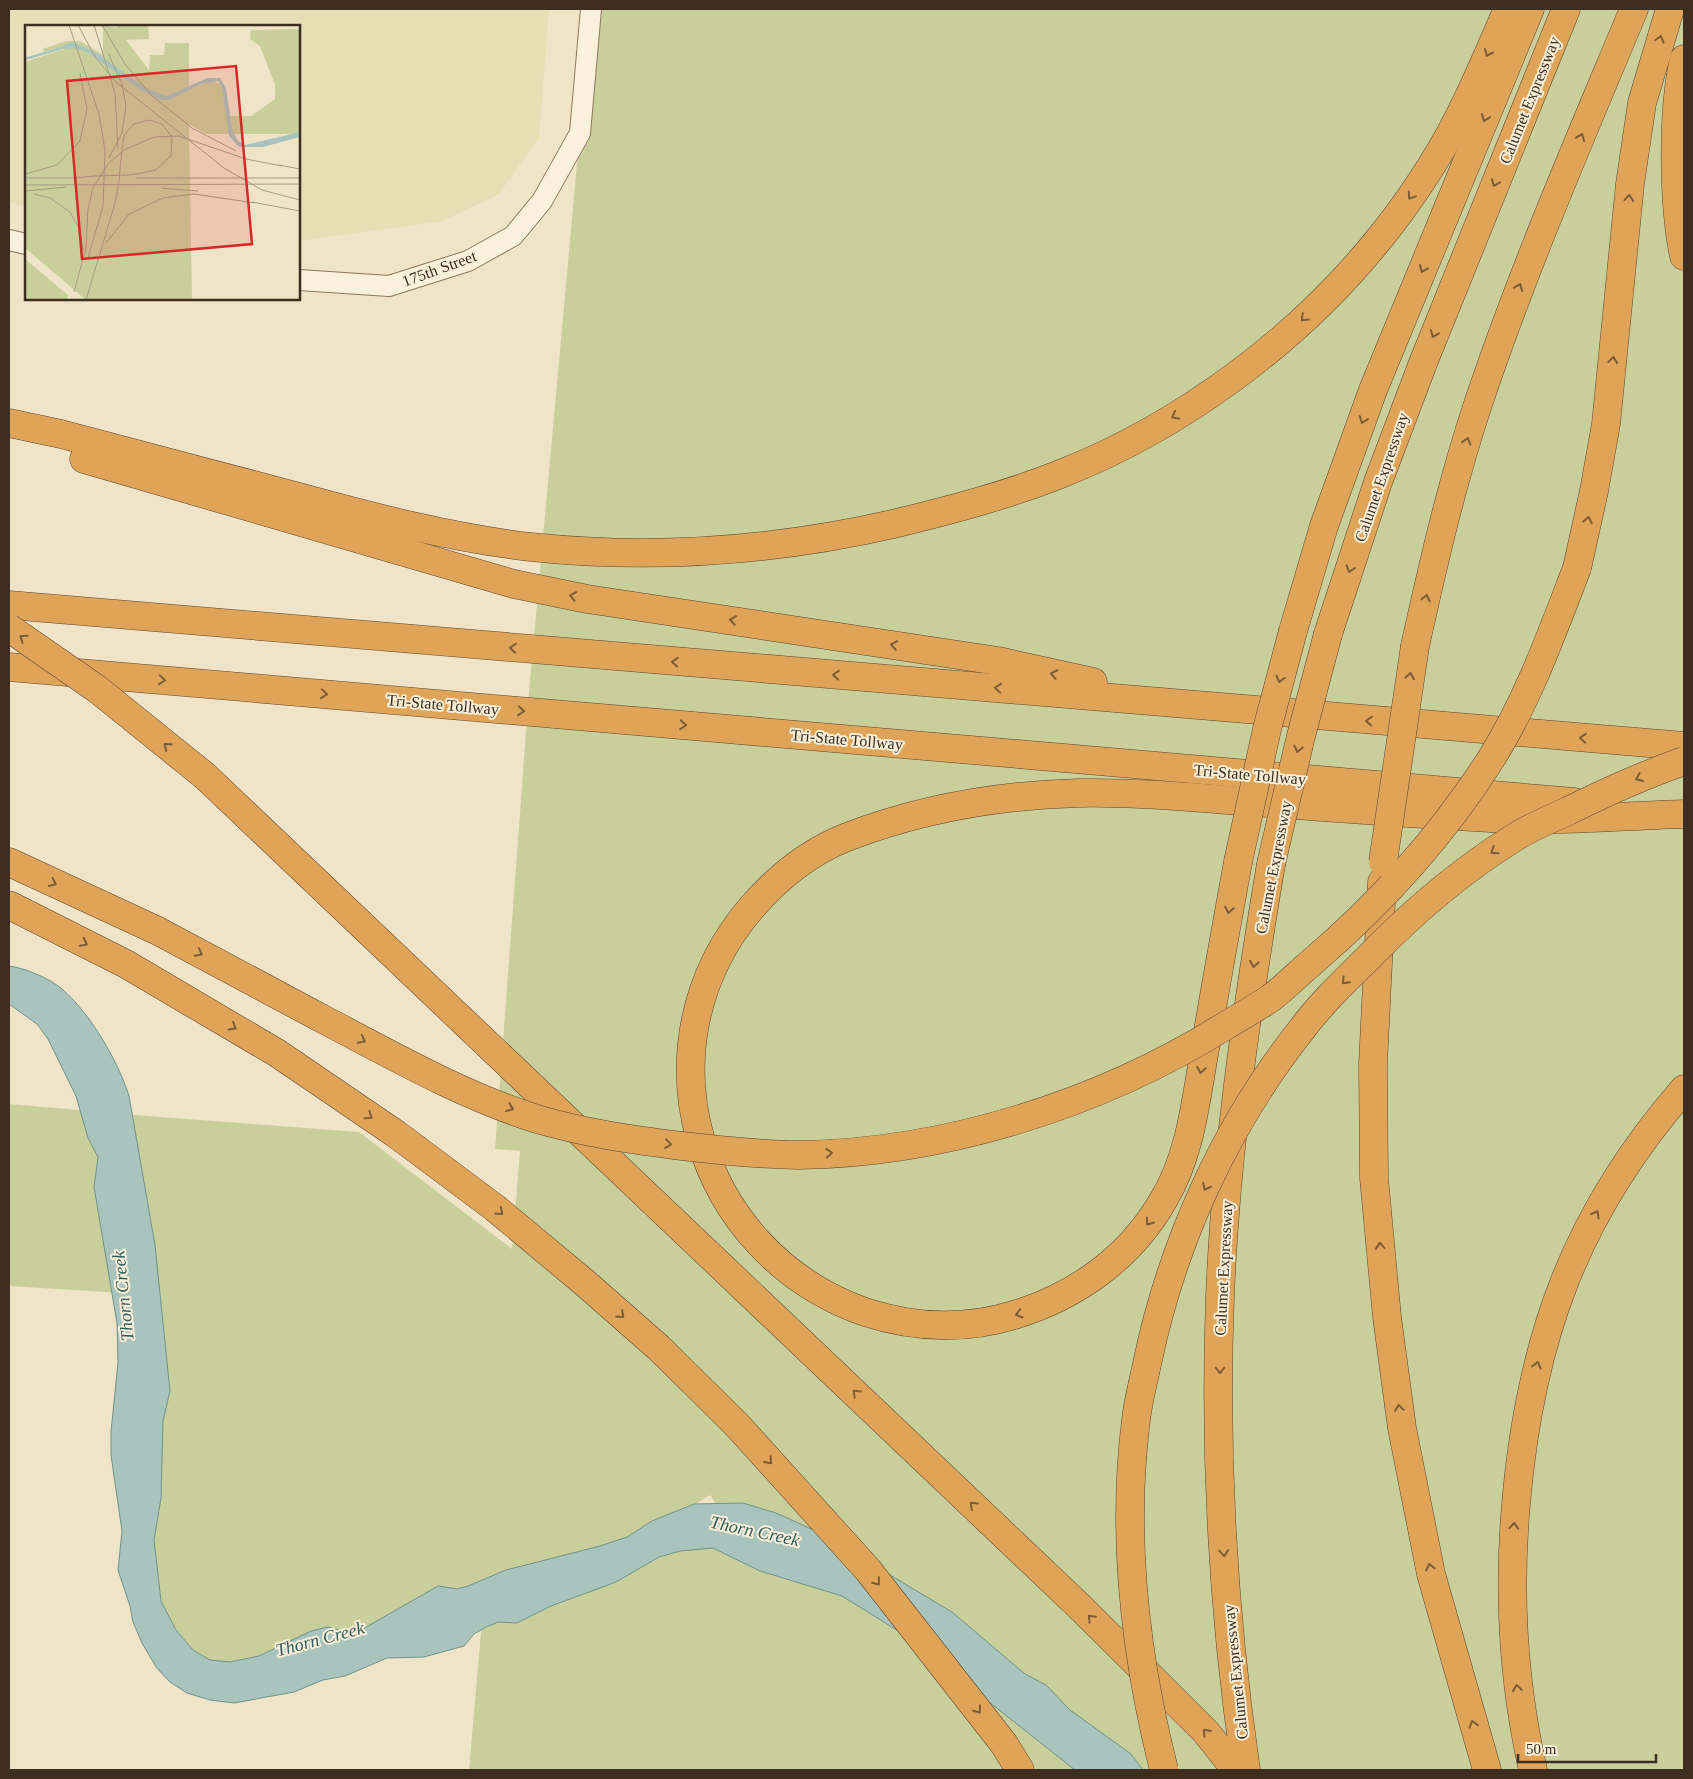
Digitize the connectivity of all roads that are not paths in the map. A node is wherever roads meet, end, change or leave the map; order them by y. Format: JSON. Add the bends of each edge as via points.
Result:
{"nodes":[{"id":1,"x":591,"y":9,"type":"edge"},
{"id":2,"x":1508,"y":9,"type":"edge"},
{"id":3,"x":1530,"y":9,"type":"edge"},
{"id":4,"x":1566,"y":9,"type":"edge"},
{"id":5,"x":1634,"y":9,"type":"edge"},
{"id":6,"x":1670,"y":9,"type":"edge"},
{"id":7,"x":1684,"y":59,"type":"edge"},
{"id":8,"x":9,"y":240,"type":"edge"},
{"id":9,"x":25,"y":244,"type":"edge"},
{"id":10,"x":1684,"y":256,"type":"edge"},
{"id":11,"x":300,"y":280,"type":"edge"},
{"id":12,"x":9,"y":424,"type":"edge"},
{"id":13,"x":9,"y":435,"type":"edge"},
{"id":14,"x":9,"y":605,"type":"edge"},
{"id":15,"x":9,"y":628,"type":"edge"},
{"id":16,"x":9,"y":667,"type":"edge"},
{"id":17,"x":9,"y":678,"type":"edge"},
{"id":18,"x":134,"y":678,"type":"junction"},
{"id":19,"x":1204,"y":707,"type":"junction"},
{"id":20,"x":1684,"y":746,"type":"edge"},
{"id":21,"x":1684,"y":761,"type":"edge"},
{"id":22,"x":1684,"y":813,"type":"edge"},
{"id":23,"x":9,"y":862,"type":"edge"},
{"id":24,"x":9,"y":905,"type":"edge"},
{"id":25,"x":1684,"y":1089,"type":"edge"},
{"id":26,"x":1020,"y":1770,"type":"edge"},
{"id":27,"x":1164,"y":1770,"type":"edge"},
{"id":28,"x":1236,"y":1770,"type":"edge"},
{"id":29,"x":1246,"y":1770,"type":"edge"},
{"id":30,"x":1487,"y":1770,"type":"edge"},
{"id":31,"x":1533,"y":1770,"type":"edge"}],
"edges":[{"from":1,"to":11,"type":"street","name":"175th Street","via":[[580,133],[542,201],[513,236],[468,261],[389,286]]},
{"from":2,"to":12,"type":"highway","one_way":true,"via":[[1459,119],[1410,197],[1374,246],[1288,334],[1189,408],[1066,472],[1000,496],[842,535],[774,546],[620,553],[530,547],[445,534],[61,434]]},
{"from":3,"to":22,"type":"highway","one_way":true,"bridge":true,"via":[[1373,390],[1324,526],[1267,729],[1238,862],[1193,1116],[1177,1174],[1164,1200],[1130,1245],[1109,1266],[1060,1298],[1000,1320],[940,1326],[911,1324],[842,1304],[783,1268],[737,1214],[710,1165],[698,1132],[690,1050],[700,997],[723,944],[768,888],[806,857],[840,840],[887,823],[942,809],[1080,793],[1181,797],[1496,819]]},
{"from":4,"to":29,"type":"highway","name":"Calumet Expressway","one_way":true,"bridge":true,"via":[[1422,363],[1378,482],[1328,634],[1271,864],[1240,1064],[1220,1296],[1221,1504],[1228,1621]]},
{"from":30,"to":5,"type":"highway","one_way":true,"bridge":true,"via":[[1431,1574],[1402,1428],[1386,1317],[1374,1178],[1373,1064],[1383,862],[1415,646],[1446,512],[1477,408],[1517,293]]},
{"from":23,"to":6,"type":"highway","one_way":true,"bridge":true,"via":[[158,931],[388,1053],[474,1094],[538,1119],[626,1139],[723,1151],[798,1155],[878,1149],[960,1135],[1032,1116],[1103,1090],[1186,1050],[1271,998],[1357,924],[1431,843],[1491,758],[1531,681],[1576,568],[1594,492],[1606,424],[1630,184],[1642,103]]},
{"from":7,"to":10,"type":"highway","via":[[1676,162]]},
{"from":8,"to":9,"type":"street"},
{"from":19,"to":13,"type":"highway","one_way":true,"via":[[998,661],[587,599],[514,584]]},
{"from":19,"to":14,"type":"highway","one_way":true},
{"from":28,"to":15,"type":"highway","one_way":true,"bridge":true,"via":[[1206,1732],[1081,1608],[204,776],[97,689]]},
{"from":16,"to":18,"type":"highway","name":"Tri-State Tollway"},
{"from":17,"to":18,"type":"highway"},
{"from":18,"to":22,"type":"highway","name":"Tri-State Tollway","one_way":true},
{"from":20,"to":19,"type":"highway","one_way":true},
{"from":21,"to":27,"type":"highway","one_way":true,"bridge":true,"via":[[1519,834],[1459,875],[1406,919],[1302,1028],[1257,1092],[1214,1170],[1193,1212],[1170,1273],[1136,1417],[1131,1472],[1130,1562],[1135,1618],[1148,1706]]},
{"from":24,"to":26,"type":"highway","one_way":true,"via":[[126,964],[277,1053],[396,1134],[495,1208],[585,1283],[659,1348],[737,1425],[868,1570],[1004,1744]]},
{"from":31,"to":25,"type":"highway","one_way":true,"via":[[1516,1678],[1512,1559],[1522,1442],[1532,1389],[1545,1334],[1582,1242],[1617,1178]]}]}
